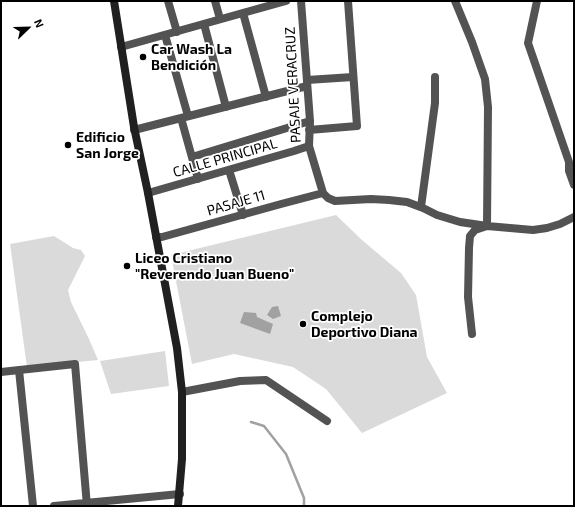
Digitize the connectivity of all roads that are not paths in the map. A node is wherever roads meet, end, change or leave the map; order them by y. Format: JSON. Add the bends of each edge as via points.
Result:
{"nodes":[{"id":1,"x":114,"y":1,"type":"edge"},
{"id":2,"x":168,"y":1,"type":"edge"},
{"id":3,"x":215,"y":1,"type":"edge"},
{"id":4,"x":253,"y":1,"type":"edge"},
{"id":5,"x":286,"y":1,"type":"edge"},
{"id":6,"x":301,"y":1,"type":"edge"},
{"id":7,"x":348,"y":1,"type":"edge"},
{"id":8,"x":455,"y":1,"type":"edge"},
{"id":9,"x":537,"y":1,"type":"edge"},
{"id":10,"x":255,"y":10,"type":"junction"},
{"id":11,"x":243,"y":13,"type":"junction"},
{"id":12,"x":220,"y":19,"type":"junction"},
{"id":13,"x":204,"y":24,"type":"junction"},
{"id":14,"x":177,"y":32,"type":"junction"},
{"id":15,"x":165,"y":35,"type":"junction"},
{"id":16,"x":121,"y":47,"type":"junction"},
{"id":17,"x":353,"y":77,"type":"junction"},
{"id":18,"x":435,"y":77,"type":"dead end"},
{"id":19,"x":307,"y":83,"type":"junction"},
{"id":20,"x":266,"y":97,"type":"junction"},
{"id":21,"x":226,"y":107,"type":"junction"},
{"id":22,"x":185,"y":117,"type":"junction"},
{"id":23,"x":310,"y":126,"type":"junction"},
{"id":24,"x":134,"y":130,"type":"junction"},
{"id":25,"x":309,"y":146,"type":"junction"},
{"id":26,"x":574,"y":154,"type":"edge"},
{"id":27,"x":192,"y":157,"type":"junction"},
{"id":28,"x":569,"y":162,"type":"junction"},
{"id":29,"x":229,"y":170,"type":"junction"},
{"id":30,"x":198,"y":179,"type":"junction"},
{"id":31,"x":574,"y":185,"type":"edge"},
{"id":32,"x":148,"y":193,"type":"junction"},
{"id":33,"x":323,"y":193,"type":"junction"},
{"id":34,"x":421,"y":207,"type":"junction"},
{"id":35,"x":243,"y":215,"type":"junction"},
{"id":36,"x":574,"y":217,"type":"edge"},
{"id":37,"x":487,"y":226,"type":"junction"},
{"id":38,"x":156,"y":237,"type":"junction"},
{"id":39,"x":472,"y":334,"type":"dead end"},
{"id":40,"x":19,"y":370,"type":"junction"},
{"id":41,"x":1,"y":372,"type":"edge"},
{"id":42,"x":182,"y":392,"type":"junction"},
{"id":43,"x":327,"y":421,"type":"dead end"},
{"id":44,"x":180,"y":494,"type":"junction"},
{"id":45,"x":87,"y":504,"type":"edge"},
{"id":46,"x":33,"y":506,"type":"edge"},
{"id":47,"x":54,"y":506,"type":"edge"},
{"id":48,"x":178,"y":506,"type":"edge"}],
"edges":[{"from":1,"to":16,"type":"main road"},
{"from":2,"to":14,"type":"street"},
{"from":3,"to":12,"type":"street"},
{"from":4,"to":10,"type":"street"},
{"from":5,"to":10,"type":"street"},
{"from":6,"to":19,"type":"street","name":"PASAJE VERACRUZ"},
{"from":7,"to":17,"type":"street"},
{"from":8,"to":37,"type":"street","via":[[485,79],[488,107]]},
{"from":9,"to":28,"type":"street","via":[[528,43]]},
{"from":10,"to":11,"type":"street"},
{"from":11,"to":12,"type":"street"},
{"from":11,"to":20,"type":"street"},
{"from":12,"to":13,"type":"street"},
{"from":13,"to":14,"type":"street"},
{"from":13,"to":21,"type":"street"},
{"from":14,"to":15,"type":"street"},
{"from":15,"to":16,"type":"street"},
{"from":15,"to":22,"type":"street"},
{"from":16,"to":24,"type":"main road"},
{"from":17,"to":19,"type":"street"},
{"from":17,"to":23,"type":"street","via":[[357,126]]},
{"from":18,"to":34,"type":"street","via":[[435,103]]},
{"from":19,"to":20,"type":"street"},
{"from":19,"to":23,"type":"street","name":"PASAJE VERACRUZ"},
{"from":20,"to":21,"type":"street"},
{"from":21,"to":22,"type":"street"},
{"from":22,"to":24,"type":"street"},
{"from":22,"to":27,"type":"street"},
{"from":23,"to":25,"type":"street","name":"PASAJE VERACRUZ"},
{"from":23,"to":27,"type":"street"},
{"from":24,"to":32,"type":"main road"},
{"from":25,"to":29,"type":"street","name":"CALLE PRINCIPAL"},
{"from":25,"to":33,"type":"street","name":"PASAJE VERACRUZ"},
{"from":26,"to":28,"type":"street"},
{"from":27,"to":30,"type":"street"},
{"from":28,"to":31,"type":"street"},
{"from":29,"to":30,"type":"street","name":"CALLE PRINCIPAL"},
{"from":29,"to":35,"type":"street"},
{"from":30,"to":32,"type":"street","name":"CALLE PRINCIPAL"},
{"from":32,"to":38,"type":"main road"},
{"from":33,"to":34,"type":"street","via":[[335,201],[389,200]]},
{"from":33,"to":35,"type":"street","name":"PASAJE 11"},
{"from":34,"to":37,"type":"street","via":[[460,222]]},
{"from":35,"to":38,"type":"street","name":"PASAJE 11"},
{"from":36,"to":37,"type":"street","via":[[553,226],[533,230]]},
{"from":37,"to":39,"type":"street","via":[[474,230],[468,248],[468,297]]},
{"from":38,"to":42,"type":"main road","via":[[174,330]]},
{"from":40,"to":41,"type":"street"},
{"from":40,"to":45,"type":"street","via":[[75,364]]},
{"from":40,"to":46,"type":"street"},
{"from":42,"to":43,"type":"street","via":[[240,380],[266,380]]},
{"from":42,"to":44,"type":"main road"},
{"from":44,"to":45,"type":"street"},
{"from":44,"to":48,"type":"main road"},
{"from":45,"to":47,"type":"street"}]}
